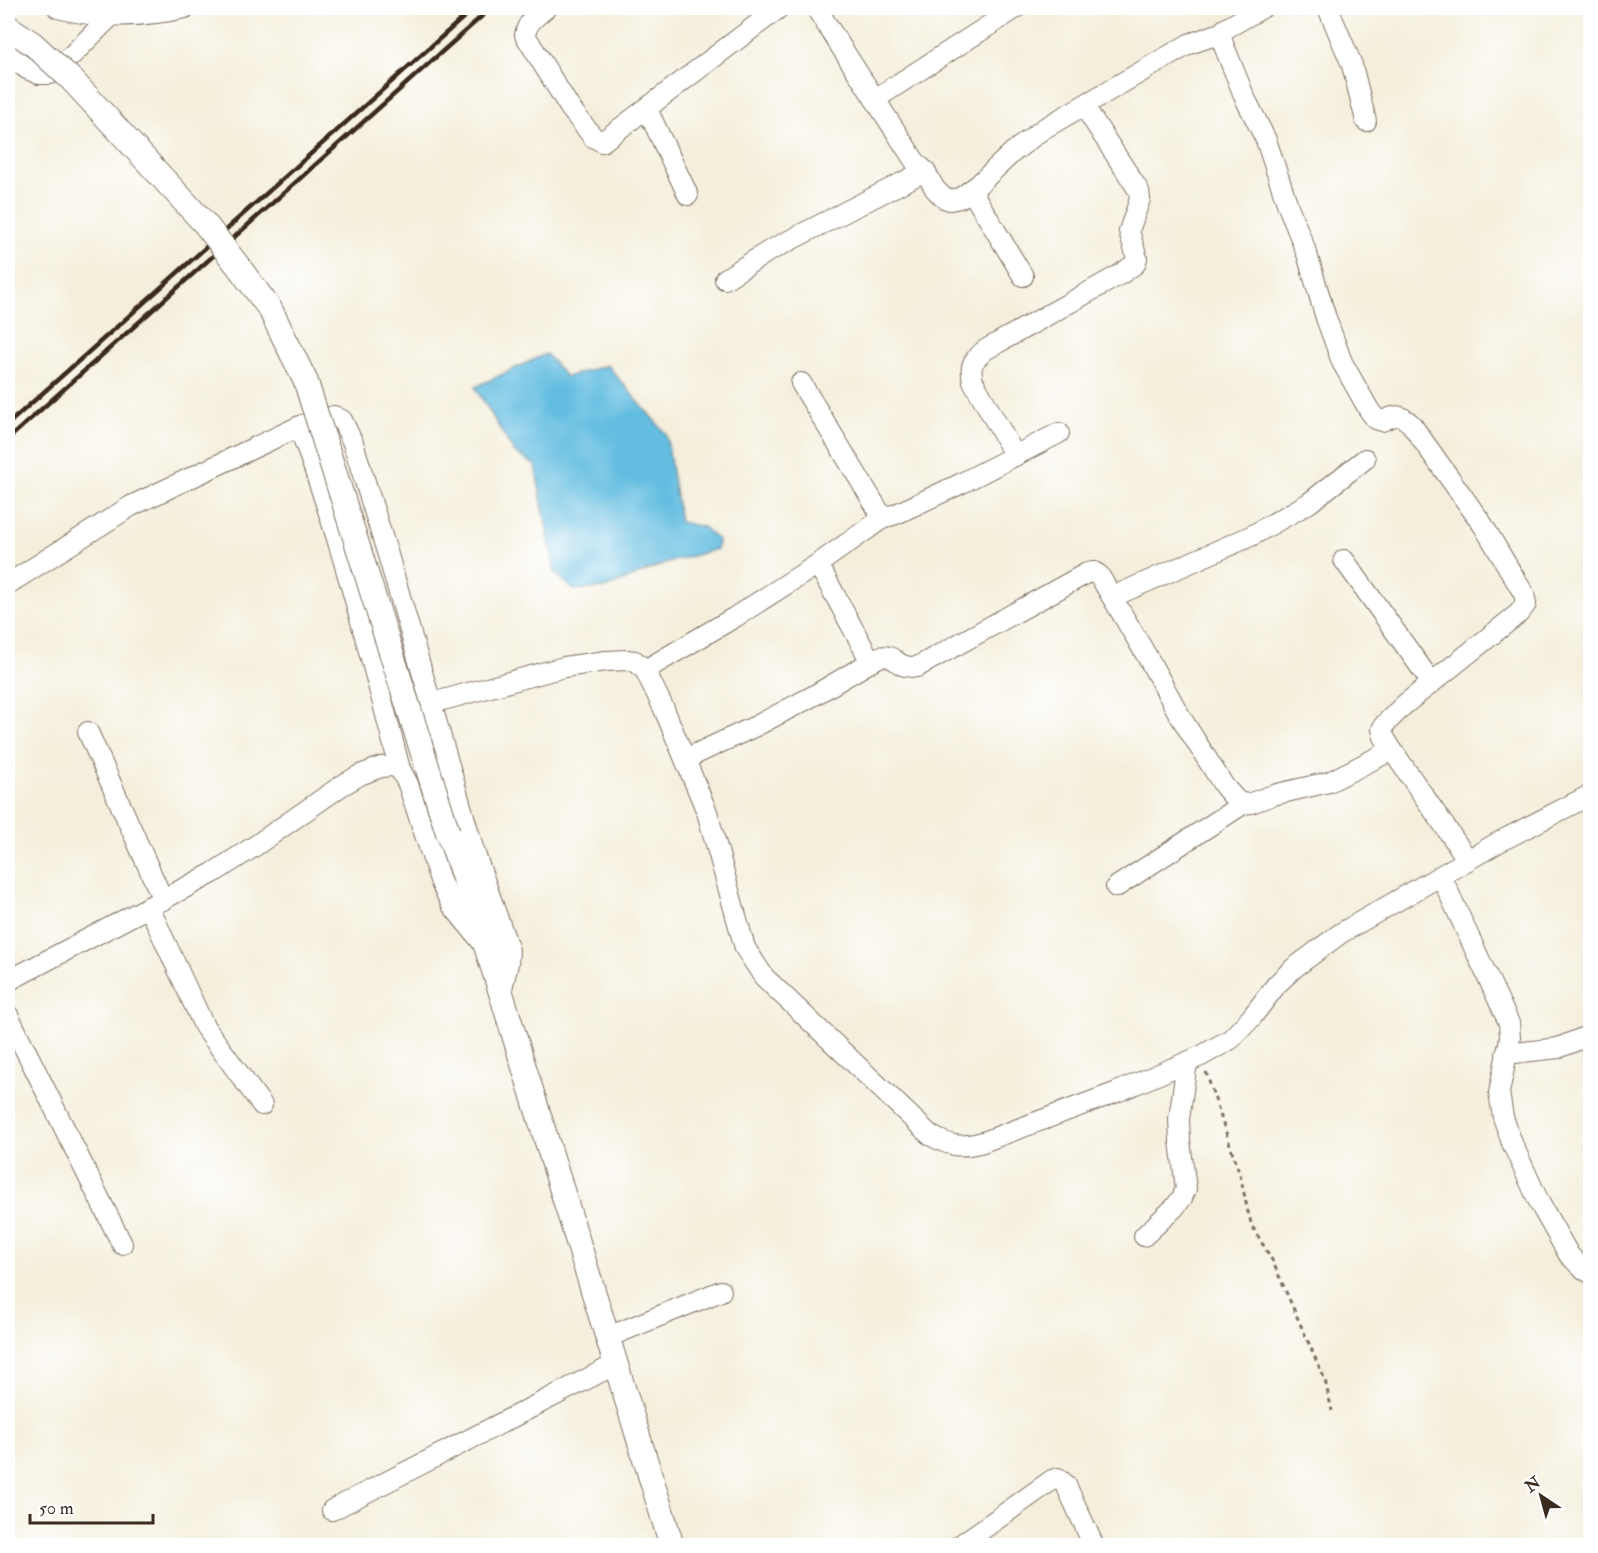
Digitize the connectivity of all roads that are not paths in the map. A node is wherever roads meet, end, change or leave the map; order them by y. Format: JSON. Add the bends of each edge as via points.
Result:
{"nodes":[{"id":1,"x":58,"y":8,"type":"edge"},
{"id":2,"x":185,"y":8,"type":"edge"},
{"id":3,"x":546,"y":8,"type":"edge"},
{"id":4,"x":779,"y":8,"type":"edge"},
{"id":5,"x":816,"y":8,"type":"edge"},
{"id":6,"x":1016,"y":8,"type":"edge"},
{"id":7,"x":1262,"y":8,"type":"edge"},
{"id":8,"x":1328,"y":8,"type":"edge"},
{"id":9,"x":112,"y":15,"type":"junction"},
{"id":10,"x":8,"y":27,"type":"edge"},
{"id":11,"x":1221,"y":33,"type":"junction"},
{"id":12,"x":8,"y":54,"type":"edge"},
{"id":13,"x":875,"y":99,"type":"junction"},
{"id":14,"x":1084,"y":106,"type":"junction"},
{"id":15,"x":647,"y":109,"type":"junction"},
{"id":16,"x":1366,"y":121,"type":"dead end"},
{"id":17,"x":925,"y":171,"type":"junction"},
{"id":18,"x":971,"y":190,"type":"junction"},
{"id":19,"x":688,"y":195,"type":"dead end"},
{"id":20,"x":1023,"y":276,"type":"dead end"},
{"id":21,"x":724,"y":279,"type":"dead end"},
{"id":22,"x":801,"y":383,"type":"dead end"},
{"id":23,"x":299,"y":427,"type":"junction"},
{"id":24,"x":1059,"y":434,"type":"dead end"},
{"id":25,"x":1015,"y":456,"type":"junction"},
{"id":26,"x":1365,"y":459,"type":"dead end"},
{"id":27,"x":883,"y":518,"type":"junction"},
{"id":28,"x":1344,"y":560,"type":"dead end"},
{"id":29,"x":818,"y":564,"type":"junction"},
{"id":30,"x":8,"y":584,"type":"edge"},
{"id":31,"x":1112,"y":597,"type":"junction"},
{"id":32,"x":872,"y":662,"type":"junction"},
{"id":33,"x":645,"y":670,"type":"junction"},
{"id":34,"x":1432,"y":682,"type":"junction"},
{"id":35,"x":432,"y":703,"type":"junction"},
{"id":36,"x":88,"y":732,"type":"dead end"},
{"id":37,"x":1392,"y":750,"type":"junction"},
{"id":38,"x":685,"y":759,"type":"junction"},
{"id":39,"x":400,"y":769,"type":"junction"},
{"id":40,"x":1590,"y":795,"type":"edge"},
{"id":41,"x":1243,"y":804,"type":"junction"},
{"id":42,"x":1468,"y":860,"type":"junction"},
{"id":43,"x":1441,"y":876,"type":"junction"},
{"id":44,"x":1116,"y":887,"type":"dead end"},
{"id":45,"x":156,"y":904,"type":"junction"},
{"id":46,"x":486,"y":946,"type":"junction"},
{"id":47,"x":8,"y":981,"type":"edge"},
{"id":48,"x":501,"y":992,"type":"junction"},
{"id":49,"x":8,"y":1015,"type":"edge"},
{"id":50,"x":1590,"y":1035,"type":"edge"},
{"id":51,"x":1506,"y":1054,"type":"junction"},
{"id":52,"x":1194,"y":1059,"type":"junction"},
{"id":53,"x":262,"y":1106,"type":"dead end"},
{"id":54,"x":1144,"y":1236,"type":"dead end"},
{"id":55,"x":122,"y":1244,"type":"dead end"},
{"id":56,"x":1590,"y":1273,"type":"edge"},
{"id":57,"x":721,"y":1291,"type":"dead end"},
{"id":58,"x":608,"y":1337,"type":"junction"},
{"id":59,"x":616,"y":1365,"type":"junction"},
{"id":60,"x":332,"y":1510,"type":"dead end"},
{"id":61,"x":672,"y":1545,"type":"edge"},
{"id":62,"x":959,"y":1545,"type":"edge"},
{"id":63,"x":1094,"y":1545,"type":"edge"}],
"edges":[{"from":1,"to":9,"type":"street"},
{"from":2,"to":9,"type":"street"},
{"from":3,"to":15,"type":"street","via":[[529,23],[525,35],[570,108],[593,137],[602,142]]},
{"from":4,"to":15,"type":"street"},
{"from":5,"to":13,"type":"street"},
{"from":6,"to":13,"type":"street"},
{"from":7,"to":11,"type":"street"},
{"from":8,"to":16,"type":"street","via":[[1352,65]]},
{"from":9,"to":12,"type":"street","via":[[50,74],[27,69]]},
{"from":10,"to":46,"type":"main road","bridge":true,"via":[[72,80],[206,225],[270,309],[306,382]]},
{"from":11,"to":14,"type":"street","via":[[1189,44]]},
{"from":11,"to":34,"type":"street","via":[[1245,98],[1266,140],[1342,362],[1376,419],[1404,417],[1411,424],[1483,525],[1524,594],[1526,604],[1519,613]]},
{"from":13,"to":17,"type":"street"},
{"from":14,"to":18,"type":"street","via":[[1043,129]]},
{"from":14,"to":25,"type":"street","via":[[1139,191],[1129,231],[1137,258],[1121,274],[985,350],[973,361],[973,381]]},
{"from":15,"to":19,"type":"street"},
{"from":17,"to":18,"type":"street","via":[[944,198],[960,198]]},
{"from":17,"to":21,"type":"street","via":[[769,251]]},
{"from":18,"to":20,"type":"street"},
{"from":22,"to":27,"type":"street"},
{"from":23,"to":30,"type":"street","via":[[131,506]]},
{"from":23,"to":35,"type":"street","via":[[334,416],[342,420],[353,443]]},
{"from":23,"to":39,"type":"street","via":[[364,631]]},
{"from":24,"to":25,"type":"street"},
{"from":25,"to":27,"type":"street"},
{"from":26,"to":31,"type":"street","via":[[1309,503],[1251,536]]},
{"from":27,"to":29,"type":"street"},
{"from":28,"to":34,"type":"street"},
{"from":29,"to":32,"type":"street"},
{"from":29,"to":33,"type":"street"},
{"from":31,"to":32,"type":"street","via":[[1099,575],[1087,573],[917,668],[885,656]]},
{"from":31,"to":41,"type":"street","via":[[1224,786]]},
{"from":32,"to":38,"type":"street","via":[[758,725]]},
{"from":33,"to":35,"type":"street","via":[[635,661],[627,660],[564,667]]},
{"from":33,"to":38,"type":"street"},
{"from":34,"to":37,"type":"street","via":[[1382,729]]},
{"from":35,"to":48,"type":"street","via":[[474,851],[509,950]]},
{"from":36,"to":45,"type":"street"},
{"from":37,"to":41,"type":"street","via":[[1329,782]]},
{"from":37,"to":42,"type":"street"},
{"from":38,"to":52,"type":"street","via":[[707,812],[745,948],[754,963],[764,977],[936,1139],[965,1147],[984,1142]]},
{"from":39,"to":45,"type":"street","via":[[381,767],[360,775],[247,852]]},
{"from":39,"to":46,"type":"street","via":[[441,883],[452,905]]},
{"from":40,"to":42,"type":"street"},
{"from":41,"to":44,"type":"street"},
{"from":42,"to":43,"type":"street"},
{"from":43,"to":51,"type":"street","via":[[1509,1023]]},
{"from":43,"to":52,"type":"street","via":[[1341,933],[1277,984],[1231,1039]]},
{"from":45,"to":47,"type":"street"},
{"from":45,"to":53,"type":"street","via":[[204,1026]]},
{"from":46,"to":48,"type":"main road"},
{"from":48,"to":58,"type":"main road"},
{"from":49,"to":55,"type":"street"},
{"from":50,"to":51,"type":"street","via":[[1558,1048]]},
{"from":51,"to":56,"type":"street","via":[[1499,1093],[1512,1143],[1569,1255]]},
{"from":52,"to":54,"type":"street","via":[[1179,1119],[1186,1189],[1174,1208]]},
{"from":57,"to":58,"type":"street"},
{"from":58,"to":59,"type":"main road"},
{"from":59,"to":60,"type":"street"},
{"from":59,"to":61,"type":"main road"},
{"from":62,"to":63,"type":"street","via":[[1058,1478],[1066,1485]]}]}
